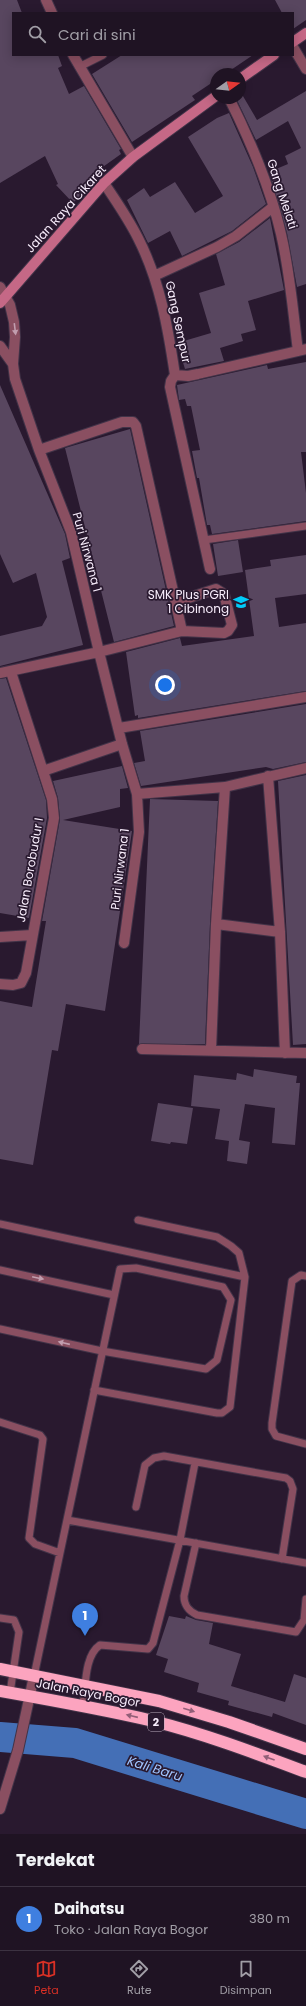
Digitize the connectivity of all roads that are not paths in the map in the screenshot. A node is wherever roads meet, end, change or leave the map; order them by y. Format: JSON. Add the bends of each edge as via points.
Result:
{"nodes":[{"id":1,"x":46,"y":0,"type":"edge"},
{"id":2,"x":52,"y":12,"type":"edge"},
{"id":3,"x":306,"y":33,"type":"edge"},
{"id":4,"x":294,"y":41,"type":"edge"},
{"id":5,"x":294,"y":49,"type":"edge"},
{"id":6,"x":74,"y":56,"type":"edge"},
{"id":7,"x":101,"y":56,"type":"edge"},
{"id":8,"x":273,"y":56,"type":"edge"},
{"id":9,"x":79,"y":67,"type":"junction"},
{"id":10,"x":306,"y":69,"type":"edge"},
{"id":11,"x":246,"y":75,"type":"edge"},
{"id":12,"x":210,"y":100,"type":"edge"},
{"id":13,"x":232,"y":104,"type":"edge"},
{"id":14,"x":133,"y":157,"type":"junction"},
{"id":15,"x":104,"y":183,"type":"junction"},
{"id":16,"x":274,"y":206,"type":"junction"},
{"id":17,"x":154,"y":276,"type":"junction"},
{"id":18,"x":0,"y":286,"type":"edge"},
{"id":19,"x":3,"y":299,"type":"edge"},
{"id":20,"x":0,"y":346,"type":"edge"},
{"id":21,"x":302,"y":350,"type":"edge"},
{"id":22,"x":13,"y":364,"type":"junction"},
{"id":23,"x":175,"y":375,"type":"junction"},
{"id":24,"x":38,"y":450,"type":"junction"},
{"id":25,"x":306,"y":526,"type":"edge"},
{"id":26,"x":204,"y":540,"type":"junction"},
{"id":27,"x":210,"y":569,"type":"dead end"},
{"id":28,"x":176,"y":602,"type":"junction"},
{"id":29,"x":182,"y":631,"type":"junction"},
{"id":30,"x":99,"y":652,"type":"junction"},
{"id":31,"x":11,"y":672,"type":"junction"},
{"id":32,"x":0,"y":674,"type":"edge"},
{"id":33,"x":306,"y":698,"type":"edge"},
{"id":34,"x":119,"y":728,"type":"junction"},
{"id":35,"x":122,"y":744,"type":"junction"},
{"id":36,"x":306,"y":768,"type":"edge"},
{"id":37,"x":43,"y":771,"type":"junction"},
{"id":38,"x":268,"y":776,"type":"junction"},
{"id":39,"x":225,"y":787,"type":"junction"},
{"id":40,"x":137,"y":794,"type":"junction"},
{"id":41,"x":216,"y":924,"type":"junction"},
{"id":42,"x":280,"y":932,"type":"junction"},
{"id":43,"x":32,"y":935,"type":"junction"},
{"id":44,"x":0,"y":937,"type":"edge"},
{"id":45,"x":124,"y":942,"type":"dead end"},
{"id":46,"x":0,"y":984,"type":"edge"},
{"id":47,"x":142,"y":1049,"type":"dead end"},
{"id":48,"x":211,"y":1050,"type":"junction"},
{"id":49,"x":285,"y":1053,"type":"junction"},
{"id":50,"x":306,"y":1053,"type":"edge"},
{"id":51,"x":138,"y":1220,"type":"dead end"},
{"id":52,"x":0,"y":1224,"type":"edge"},
{"id":53,"x":0,"y":1270,"type":"edge"},
{"id":54,"x":306,"y":1276,"type":"edge"},
{"id":55,"x":245,"y":1277,"type":"junction"},
{"id":56,"x":114,"y":1295,"type":"junction"},
{"id":57,"x":0,"y":1329,"type":"edge"},
{"id":58,"x":102,"y":1351,"type":"junction"},
{"id":59,"x":94,"y":1390,"type":"junction"},
{"id":60,"x":0,"y":1422,"type":"edge"},
{"id":61,"x":306,"y":1444,"type":"edge"},
{"id":62,"x":195,"y":1463,"type":"junction"},
{"id":63,"x":136,"y":1507,"type":"dead end"},
{"id":64,"x":67,"y":1520,"type":"junction"},
{"id":65,"x":180,"y":1540,"type":"junction"},
{"id":66,"x":196,"y":1543,"type":"junction"},
{"id":67,"x":60,"y":1553,"type":"junction"},
{"id":68,"x":282,"y":1559,"type":"junction"},
{"id":69,"x":306,"y":1563,"type":"edge"},
{"id":70,"x":306,"y":1599,"type":"edge"},
{"id":71,"x":0,"y":1618,"type":"edge"},
{"id":72,"x":0,"y":1669,"type":"edge"},
{"id":73,"x":14,"y":1672,"type":"junction"},
{"id":74,"x":34,"y":1676,"type":"junction"},
{"id":75,"x":86,"y":1686,"type":"junction"},
{"id":76,"x":5,"y":1692,"type":"edge"},
{"id":77,"x":30,"y":1696,"type":"junction"},
{"id":78,"x":83,"y":1705,"type":"junction"},
{"id":79,"x":306,"y":1749,"type":"edge"},
{"id":80,"x":306,"y":1772,"type":"edge"},
{"id":81,"x":0,"y":1809,"type":"edge"}],
"edges":[{"from":1,"to":2,"type":"street"},
{"from":3,"to":4,"type":"main road"},
{"from":5,"to":10,"type":"street"},
{"from":6,"to":9,"type":"street"},
{"from":7,"to":9,"type":"lane"},
{"from":8,"to":11,"type":"main road"},
{"from":9,"to":14,"type":"street"},
{"from":12,"to":14,"type":"main road","name":"Jalan Raya Cikaret"},
{"from":13,"to":16,"type":"street","name":"Gang Melati","via":[[250,141]]},
{"from":14,"to":15,"type":"main road","name":"Jalan Raya Cikaret"},
{"from":15,"to":17,"type":"street","name":"Gang Sempur","via":[[138,237]]},
{"from":15,"to":19,"type":"main road","name":"Jalan Raya Cikaret"},
{"from":16,"to":17,"type":"street","via":[[218,247]]},
{"from":16,"to":21,"type":"street","name":"Gang Melati"},
{"from":17,"to":23,"type":"street","name":"Gang Sempur","via":[[168,325]]},
{"from":18,"to":19,"type":"street","name":"Puri Nirwana 1"},
{"from":19,"to":22,"type":"street","name":"Puri Nirwana 1","one_way":true,"via":[[10,305],[15,337]]},
{"from":20,"to":22,"type":"street","name":"Puri Nirwana 1"},
{"from":21,"to":23,"type":"street","via":[[188,376]]},
{"from":22,"to":24,"type":"street","name":"Puri Nirwana 1","via":[[15,379]]},
{"from":23,"to":26,"type":"street","name":"Gang Sempur","via":[[170,387]]},
{"from":24,"to":28,"type":"street","via":[[122,422],[133,422]]},
{"from":24,"to":30,"type":"street","name":"Puri Nirwana 1","via":[[71,532]]},
{"from":25,"to":26,"type":"lane"},
{"from":26,"to":27,"type":"street","name":"Gang Sempur"},
{"from":28,"to":29,"type":"street"},
{"from":28,"to":29,"type":"street","via":[[216,589],[220,590],[224,594],[232,625],[224,633]]},
{"from":29,"to":30,"type":"street"},
{"from":30,"to":31,"type":"street"},
{"from":30,"to":34,"type":"street","name":"Puri Nirwana 1"},
{"from":31,"to":32,"type":"street"},
{"from":31,"to":37,"type":"street","name":"Jalan Borobudur I"},
{"from":33,"to":34,"type":"street"},
{"from":34,"to":35,"type":"street","name":"Puri Nirwana 1"},
{"from":35,"to":37,"type":"street"},
{"from":35,"to":40,"type":"street","name":"Puri Nirwana 1"},
{"from":36,"to":38,"type":"street"},
{"from":37,"to":43,"type":"street","name":"Jalan Borobudur I","via":[[52,799],[54,818]]},
{"from":38,"to":39,"type":"street"},
{"from":38,"to":42,"type":"street"},
{"from":39,"to":40,"type":"street"},
{"from":39,"to":41,"type":"street"},
{"from":40,"to":45,"type":"street","name":"Puri Nirwana 1","via":[[139,832]]},
{"from":41,"to":42,"type":"street"},
{"from":41,"to":48,"type":"street"},
{"from":42,"to":49,"type":"street"},
{"from":43,"to":44,"type":"street"},
{"from":43,"to":46,"type":"street","name":"Jalan Borobudur I","via":[[24,980],[13,985]]},
{"from":47,"to":48,"type":"street"},
{"from":48,"to":49,"type":"street"},
{"from":49,"to":50,"type":"street"},
{"from":51,"to":55,"type":"lane","via":[[217,1237],[239,1253]]},
{"from":52,"to":55,"type":"lane"},
{"from":53,"to":56,"type":"lane","one_way":true},
{"from":54,"to":61,"type":"lane","via":[[301,1275],[292,1281],[272,1423],[276,1436]]},
{"from":55,"to":59,"type":"lane","via":[[228,1411],[217,1412]]},
{"from":56,"to":58,"type":"lane"},
{"from":56,"to":58,"type":"lane","via":[[120,1269],[136,1268],[223,1287],[231,1300],[217,1360],[206,1369]]},
{"from":58,"to":57,"type":"lane","one_way":true},
{"from":58,"to":59,"type":"lane"},
{"from":59,"to":64,"type":"lane"},
{"from":60,"to":67,"type":"lane","via":[[40,1435],[43,1439],[29,1538],[35,1544]]},
{"from":62,"to":63,"type":"lane","via":[[164,1456],[154,1458],[145,1465]]},
{"from":62,"to":65,"type":"lane"},
{"from":62,"to":68,"type":"lane","via":[[282,1477],[290,1481],[293,1489]]},
{"from":64,"to":65,"type":"lane"},
{"from":64,"to":67,"type":"lane"},
{"from":65,"to":66,"type":"lane"},
{"from":65,"to":75,"type":"lane","via":[[151,1648],[140,1650],[100,1645],[89,1659]]},
{"from":66,"to":68,"type":"lane"},
{"from":66,"to":70,"type":"lane","via":[[184,1601],[189,1610],[197,1615],[296,1632],[304,1620]]},
{"from":67,"to":74,"type":"lane"},
{"from":68,"to":69,"type":"lane"},
{"from":71,"to":73,"type":"lane","via":[[14,1620],[19,1632]]},
{"from":72,"to":73,"type":"highway","name":"Jalan Raya Bogor","number":"2"},
{"from":73,"to":74,"type":"highway","name":"Jalan Raya Bogor","number":"2"},
{"from":73,"to":76,"type":"lane"},
{"from":74,"to":75,"type":"highway","name":"Jalan Raya Bogor","number":"2"},
{"from":74,"to":77,"type":"street"},
{"from":75,"to":78,"type":"lane"},
{"from":75,"to":79,"type":"highway","name":"Jalan Raya Bogor","number":"2","one_way":true,"via":[[159,1701]]},
{"from":76,"to":77,"type":"highway","name":"Jalan Raya Bogor","number":"2"},
{"from":77,"to":78,"type":"highway","name":"Jalan Raya Bogor","number":"2"},
{"from":77,"to":81,"type":"street","via":[[18,1750]]},
{"from":80,"to":78,"type":"highway","name":"Jalan Raya Bogor","number":"2","one_way":true,"via":[[226,1742],[154,1721]]}]}
